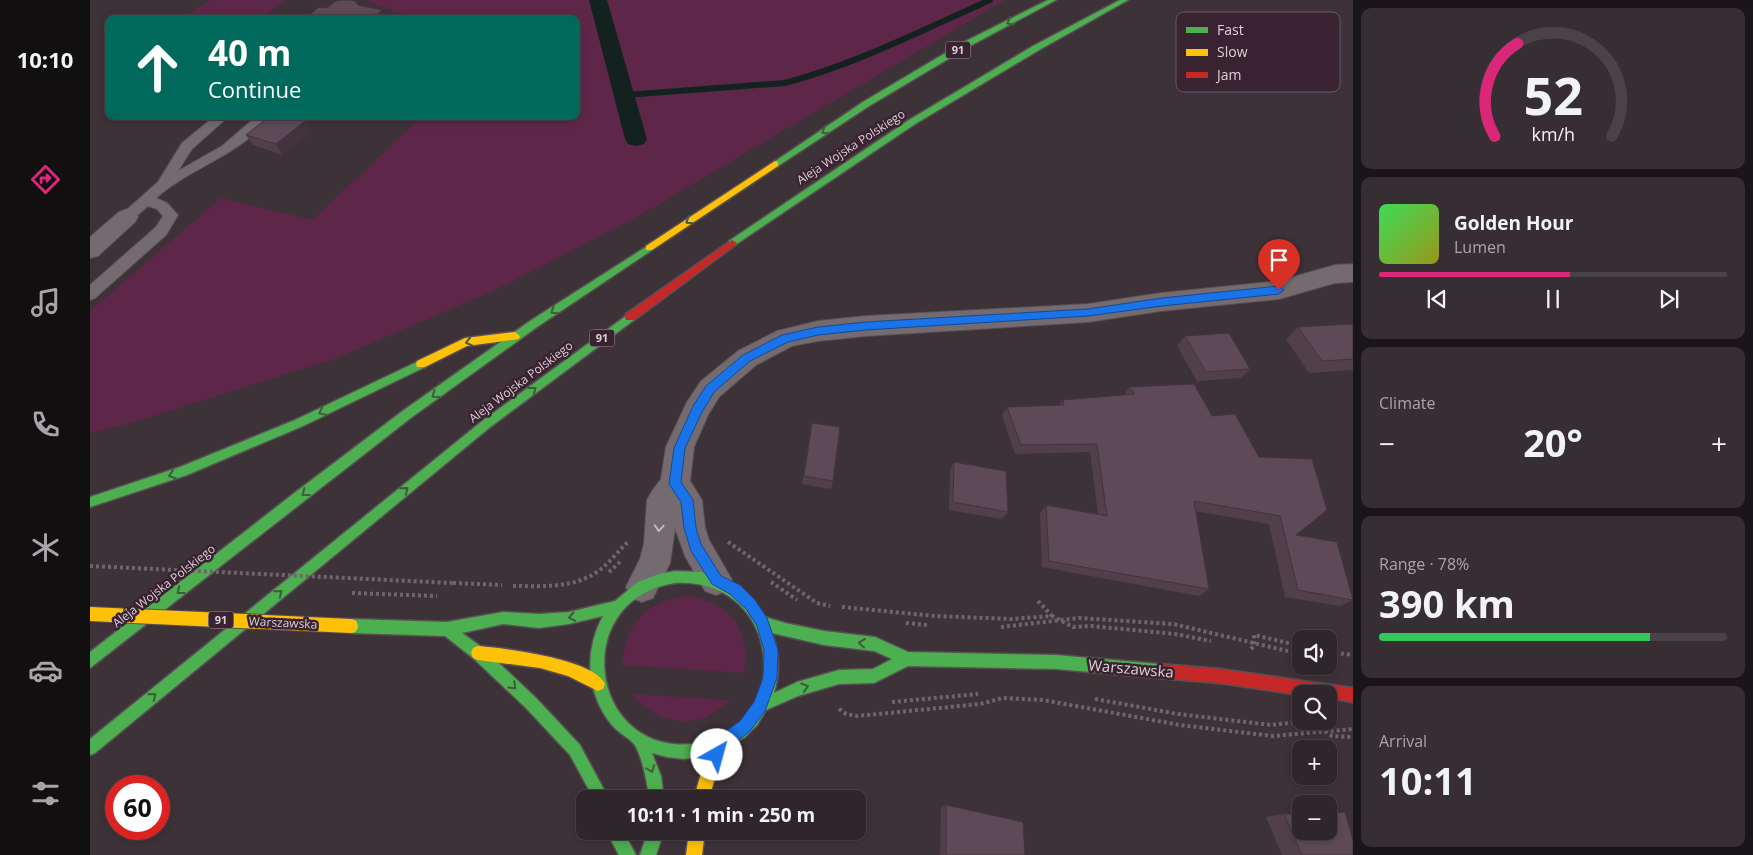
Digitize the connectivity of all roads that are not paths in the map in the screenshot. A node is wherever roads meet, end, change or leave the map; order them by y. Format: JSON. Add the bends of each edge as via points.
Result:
{"nodes":[{"id":1,"x":1053,"y":0,"type":"edge"},
{"id":2,"x":1125,"y":0,"type":"edge"},
{"id":3,"x":218,"y":120,"type":"edge"},
{"id":4,"x":260,"y":120,"type":"edge"},
{"id":5,"x":163,"y":185,"type":"junction"},
{"id":6,"x":146,"y":200,"type":"junction"},
{"id":7,"x":127,"y":217,"type":"joint"},
{"id":8,"x":90,"y":250,"type":"edge"},
{"id":9,"x":1353,"y":273,"type":"edge"},
{"id":10,"x":90,"y":294,"type":"edge"},
{"id":11,"x":517,"y":336,"type":"junction"},
{"id":12,"x":675,"y":484,"type":"junction"},
{"id":13,"x":90,"y":502,"type":"edge"},
{"id":14,"x":716,"y":580,"type":"junction"},
{"id":15,"x":642,"y":587,"type":"junction"},
{"id":16,"x":619,"y":606,"type":"junction"},
{"id":17,"x":90,"y":614,"type":"edge"},
{"id":18,"x":763,"y":622,"type":"junction"},
{"id":19,"x":447,"y":629,"type":"junction"},
{"id":20,"x":478,"y":653,"type":"junction"},
{"id":21,"x":907,"y":659,"type":"junction"},
{"id":22,"x":90,"y":662,"type":"edge"},
{"id":23,"x":598,"y":684,"type":"junction"},
{"id":24,"x":1353,"y":695,"type":"edge"},
{"id":25,"x":760,"y":706,"type":"junction"},
{"id":26,"x":116,"y":727,"type":"junction"},
{"id":27,"x":724,"y":741,"type":"junction"},
{"id":28,"x":640,"y":742,"type":"junction"},
{"id":29,"x":90,"y":748,"type":"edge"},
{"id":30,"x":95,"y":760,"type":"dead end"},
{"id":31,"x":597,"y":790,"type":"edge"},
{"id":32,"x":655,"y":790,"type":"edge"},
{"id":33,"x":704,"y":790,"type":"edge"},
{"id":34,"x":619,"y":840,"type":"edge"},
{"id":35,"x":653,"y":840,"type":"edge"},
{"id":36,"x":696,"y":840,"type":"edge"},
{"id":37,"x":628,"y":855,"type":"edge"},
{"id":38,"x":648,"y":855,"type":"edge"},
{"id":39,"x":694,"y":855,"type":"edge"}],
"edges":[{"from":1,"to":11,"type":"main road","name":"Aleja Wojska Polskiego","number":"91","one_way":true,"via":[[967,44],[866,104]]},
{"from":26,"to":2,"type":"main road","name":"Aleja Wojska Polskiego","number":"91","one_way":true,"via":[[485,425],[717,253],[912,122],[1036,48]]},
{"from":3,"to":5,"type":"lane","via":[[187,146]]},
{"from":4,"to":5,"type":"lane","via":[[227,149]]},
{"from":5,"to":6,"type":"lane"},
{"from":6,"to":7,"type":"lane"},
{"from":6,"to":10,"type":"lane","via":[[162,206],[171,215],[161,231]]},
{"from":7,"to":8,"type":"street"},
{"from":9,"to":12,"type":"street","via":[[1335,274],[1279,290],[1088,313],[866,326],[786,338],[746,358],[710,389],[680,448]]},
{"from":11,"to":13,"type":"main road","one_way":true,"via":[[465,342],[299,423],[183,471]]},
{"from":11,"to":22,"type":"main road","name":"Aleja Wojska Polskiego","one_way":true,"via":[[376,440]]},
{"from":12,"to":14,"type":"street","via":[[687,500],[696,546]]},
{"from":12,"to":15,"type":"street","one_way":true,"via":[[662,500],[655,564]]},
{"from":14,"to":15,"type":"main road","number":"91","via":[[691,575],[666,577]]},
{"from":14,"to":18,"type":"main road","number":"91","via":[[751,604]]},
{"from":15,"to":16,"type":"main road","number":"91"},
{"from":16,"to":19,"type":"main road","name":"Warszawska","number":"91","one_way":true,"via":[[569,618],[539,621],[504,618]]},
{"from":16,"to":23,"type":"main road","number":"91","via":[[604,629],[597,656]]},
{"from":17,"to":19,"type":"main road","name":"Warszawska","number":"91","bridge":true},
{"from":21,"to":18,"type":"main road","name":"Warszawska","one_way":true,"via":[[876,644],[839,641]]},
{"from":18,"to":25,"type":"main road","number":"91","via":[[771,650],[770,678]]},
{"from":19,"to":20,"type":"main road"},
{"from":20,"to":23,"type":"main road","via":[[530,656],[581,672]]},
{"from":20,"to":31,"type":"main road","one_way":true,"via":[[575,750]]},
{"from":21,"to":24,"type":"main road","name":"Warszawska","via":[[1065,663],[1220,676]]},
{"from":25,"to":21,"type":"main road","name":"Warszawska","one_way":true,"via":[[828,680],[874,676]]},
{"from":23,"to":28,"type":"main road","number":"91","via":[[606,707],[620,727]]},
{"from":25,"to":27,"type":"main road","number":"91","via":[[745,726]]},
{"from":26,"to":29,"type":"main road","name":"Aleja Wojska Polskiego"},
{"from":26,"to":30,"type":"main road"},
{"from":27,"to":28,"type":"main road","number":"91","via":[[697,752],[668,751]]},
{"from":27,"to":33,"type":"main road","via":[[710,768]]},
{"from":28,"to":32,"type":"main road","one_way":true,"via":[[654,776]]},
{"from":34,"to":37,"type":"main road"},
{"from":35,"to":38,"type":"main road"},
{"from":36,"to":39,"type":"main road"}]}
